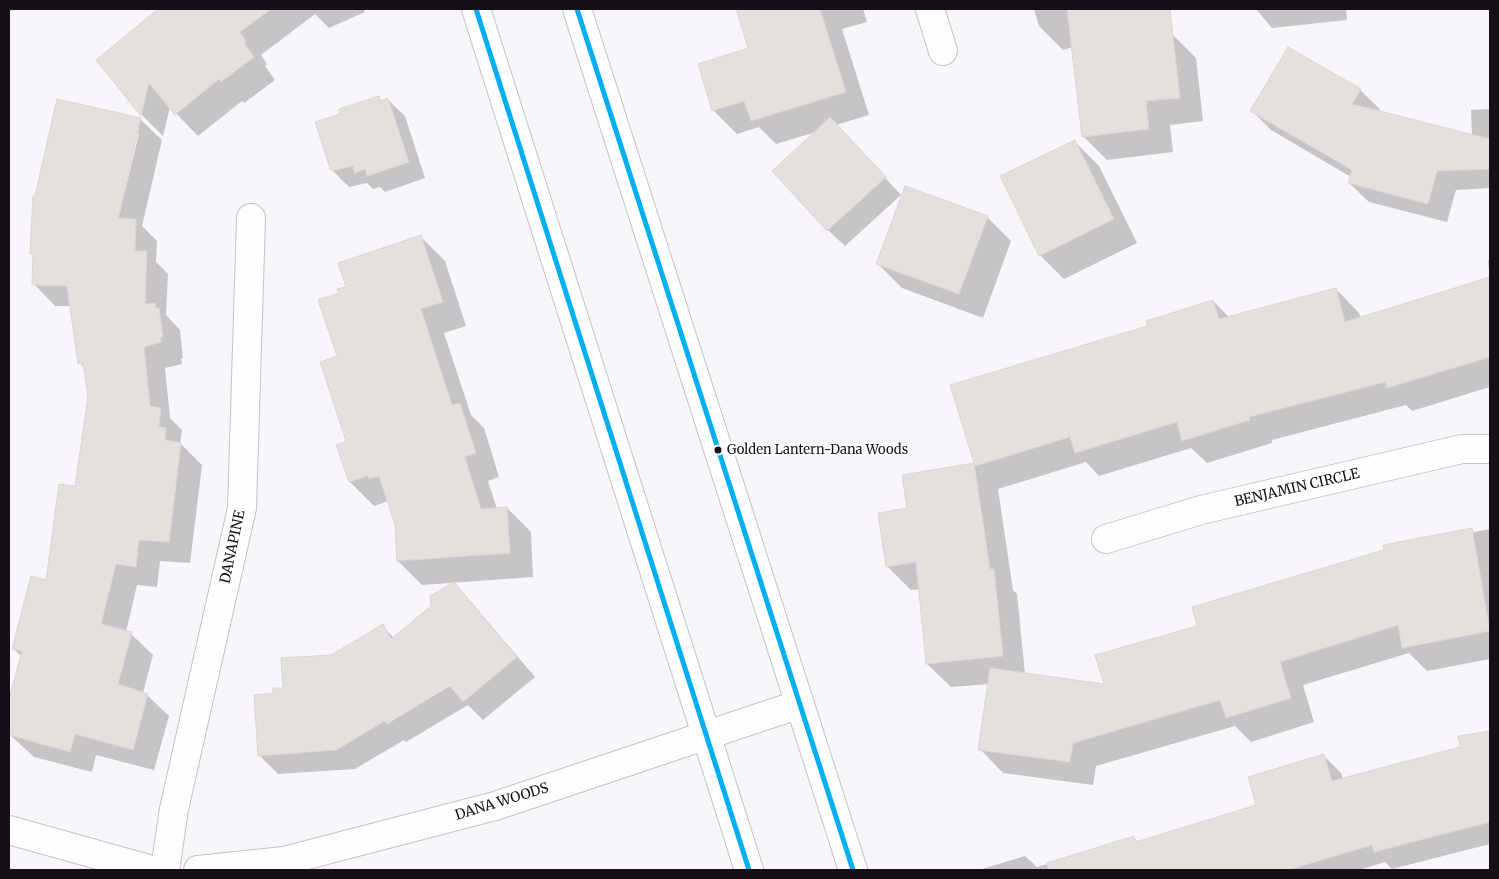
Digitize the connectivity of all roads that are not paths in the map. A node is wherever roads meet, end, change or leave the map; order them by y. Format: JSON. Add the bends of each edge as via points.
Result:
{"nodes":[{"id":1,"x":476,"y":9,"type":"edge"},
{"id":2,"x":577,"y":9,"type":"edge"},
{"id":3,"x":930,"y":9,"type":"edge"},
{"id":4,"x":943,"y":51,"type":"dead end"},
{"id":5,"x":251,"y":218,"type":"dead end"},
{"id":6,"x":1490,"y":449,"type":"edge"},
{"id":7,"x":1106,"y":539,"type":"dead end"},
{"id":8,"x":800,"y":704,"type":"junction"},
{"id":9,"x":706,"y":736,"type":"junction"},
{"id":10,"x":9,"y":830,"type":"edge"},
{"id":11,"x":152,"y":870,"type":"edge"},
{"id":12,"x":165,"y":870,"type":"edge"},
{"id":13,"x":198,"y":870,"type":"edge"},
{"id":14,"x":749,"y":870,"type":"edge"},
{"id":15,"x":853,"y":870,"type":"edge"}],
"edges":[{"from":1,"to":9,"type":"street"},
{"from":2,"to":8,"type":"street"},
{"from":3,"to":4,"type":"street"},
{"from":5,"to":12,"type":"street","name":"DANAPINE","via":[[242,508],[174,809]]},
{"from":6,"to":7,"type":"street","name":"BENJAMIN CIRCLE","via":[[1462,449],[1201,510]]},
{"from":8,"to":9,"type":"street","name":"DANA WOODS"},
{"from":8,"to":15,"type":"street"},
{"from":9,"to":13,"type":"street","name":"DANA WOODS","via":[[494,806],[284,861]]},
{"from":9,"to":14,"type":"street"},
{"from":10,"to":11,"type":"street"}]}
